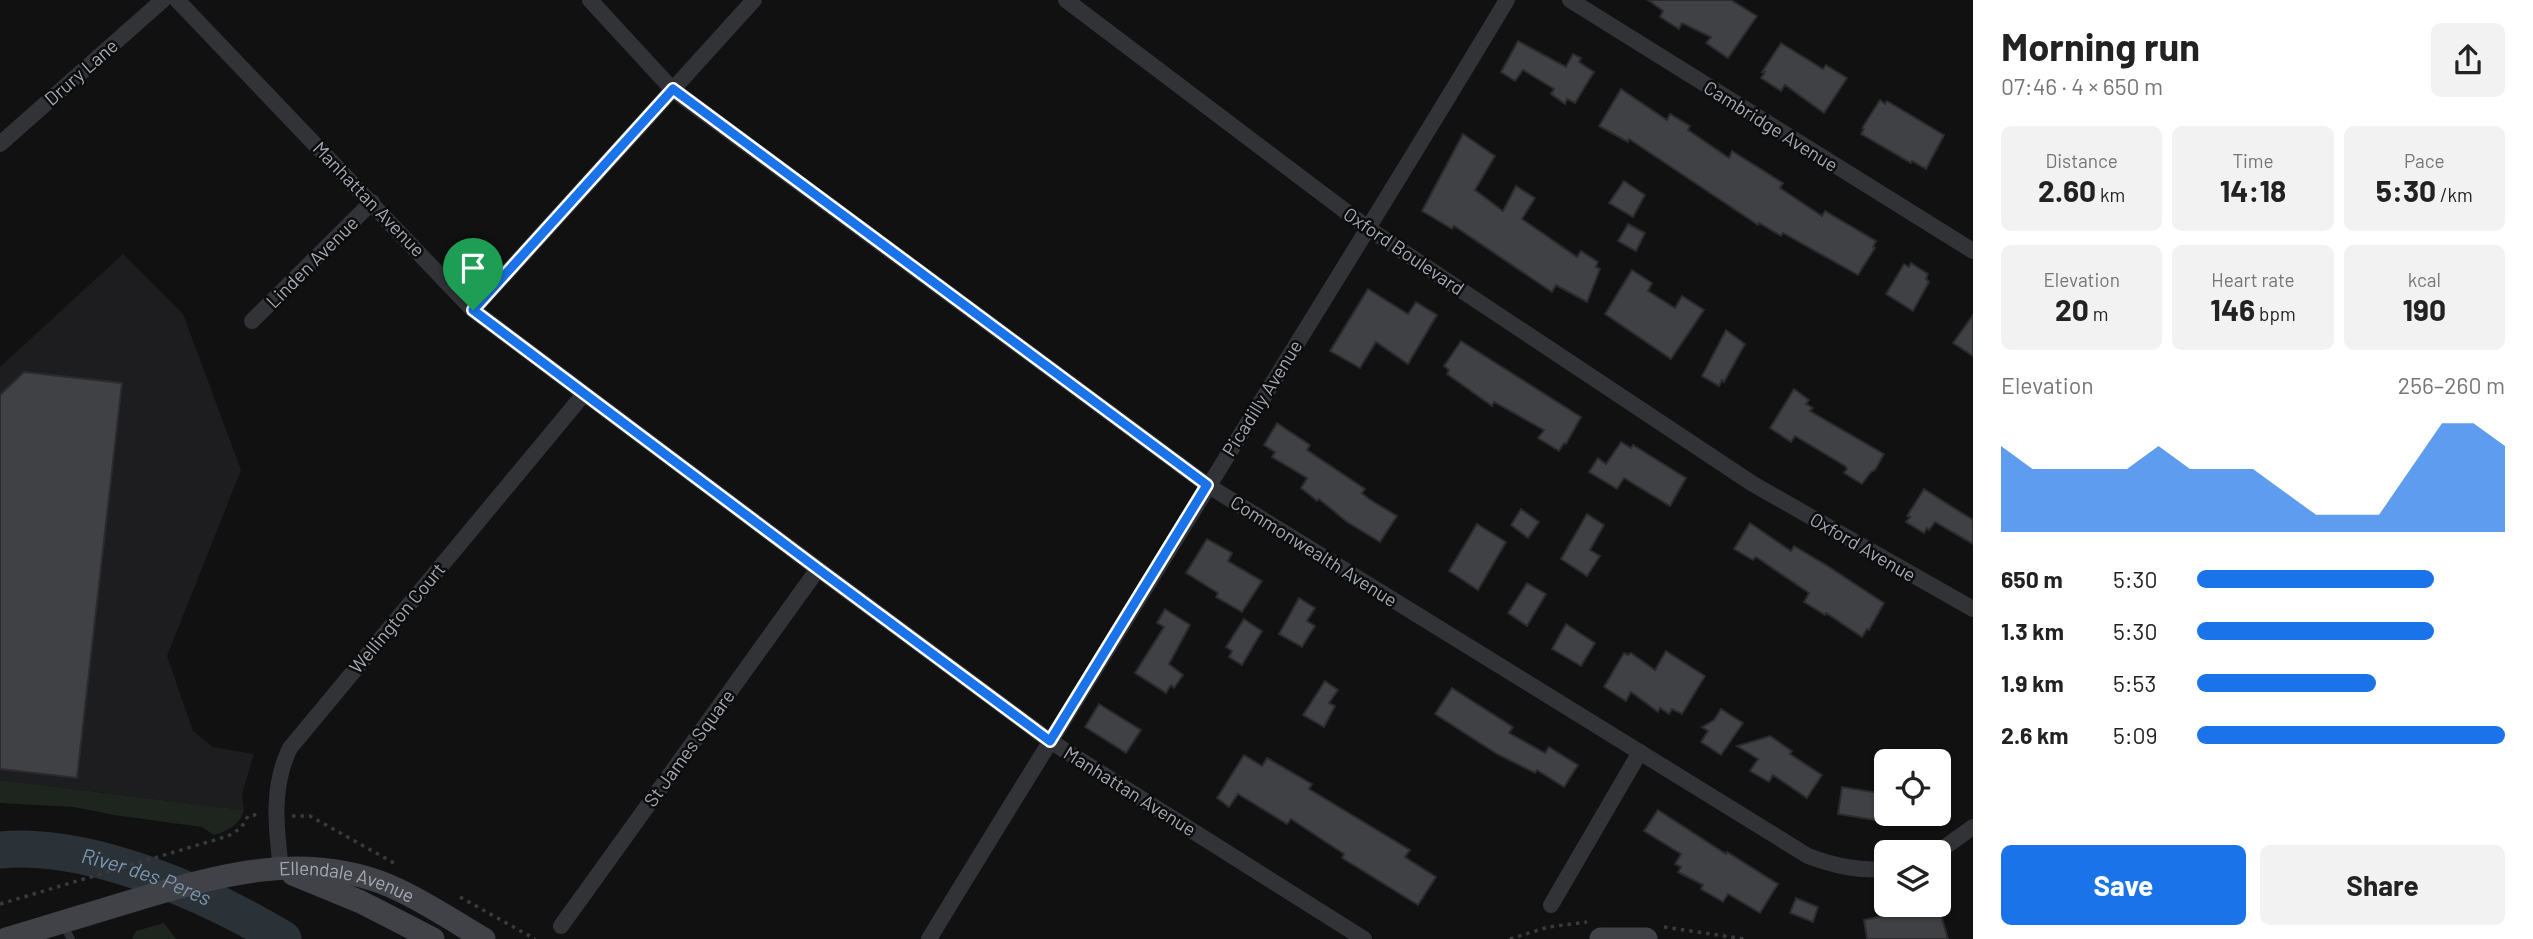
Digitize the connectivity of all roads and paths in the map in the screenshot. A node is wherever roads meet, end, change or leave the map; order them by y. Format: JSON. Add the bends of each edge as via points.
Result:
{"nodes":[{"id":1,"x":163,"y":0,"type":"edge"},
{"id":2,"x":177,"y":0,"type":"edge"},
{"id":3,"x":590,"y":0,"type":"edge"},
{"id":4,"x":754,"y":0,"type":"edge"},
{"id":5,"x":1066,"y":0,"type":"edge"},
{"id":6,"x":1507,"y":0,"type":"edge"},
{"id":7,"x":1570,"y":0,"type":"edge"},
{"id":8,"x":673,"y":89,"type":"junction"},
{"id":9,"x":0,"y":144,"type":"edge"},
{"id":10,"x":372,"y":202,"type":"junction"},
{"id":11,"x":1369,"y":229,"type":"junction"},
{"id":12,"x":1973,"y":251,"type":"edge"},
{"id":13,"x":473,"y":310,"type":"junction"},
{"id":14,"x":252,"y":321,"type":"dead end"},
{"id":15,"x":584,"y":394,"type":"junction"},
{"id":16,"x":1753,"y":484,"type":"joint"},
{"id":17,"x":1207,"y":485,"type":"junction"},
{"id":18,"x":818,"y":569,"type":"junction"},
{"id":19,"x":1973,"y":609,"type":"edge"},
{"id":20,"x":1050,"y":741,"type":"junction"},
{"id":21,"x":1640,"y":752,"type":"junction"},
{"id":22,"x":256,"y":814,"type":"dead end"},
{"id":23,"x":1973,"y":828,"type":"edge"},
{"id":24,"x":1951,"y":843,"type":"edge"},
{"id":25,"x":278,"y":869,"type":"junction"},
{"id":26,"x":1874,"y":870,"type":"edge"},
{"id":27,"x":0,"y":904,"type":"edge"},
{"id":28,"x":1550,"y":905,"type":"dead end"},
{"id":29,"x":561,"y":926,"type":"dead end"},
{"id":30,"x":66,"y":931,"type":"edge"},
{"id":31,"x":17,"y":938,"type":"edge"},
{"id":32,"x":433,"y":939,"type":"edge"},
{"id":33,"x":484,"y":939,"type":"edge"},
{"id":34,"x":929,"y":939,"type":"edge"},
{"id":35,"x":1364,"y":939,"type":"edge"},
{"id":36,"x":1601,"y":939,"type":"edge"},
{"id":37,"x":1646,"y":939,"type":"edge"}],
"edges":[{"from":1,"to":9,"type":"street","name":"Drury Lane"},
{"from":2,"to":10,"type":"street","name":"Manhattan Avenue"},
{"from":3,"to":8,"type":"street","name":"Commonwealth Avenue"},
{"from":4,"to":8,"type":"street"},
{"from":5,"to":11,"type":"street","name":"Oxford Boulevard"},
{"from":6,"to":11,"type":"street","name":"Picadilly Avenue"},
{"from":7,"to":12,"type":"street","name":"Cambridge Avenue"},
{"from":8,"to":13,"type":"street"},
{"from":8,"to":17,"type":"street","name":"Commonwealth Avenue"},
{"from":10,"to":13,"type":"street","name":"Manhattan Avenue"},
{"from":10,"to":14,"type":"street","name":"Linden Avenue"},
{"from":11,"to":16,"type":"street","name":"Oxford Boulevard"},
{"from":11,"to":17,"type":"street","name":"Picadilly Avenue"},
{"from":13,"to":15,"type":"street","name":"Manhattan Avenue"},
{"from":15,"to":18,"type":"street","name":"Manhattan Avenue"},
{"from":15,"to":25,"type":"street","name":"Wellington Court","via":[[290,748],[276,797]]},
{"from":16,"to":19,"type":"street","name":"Oxford Avenue"},
{"from":17,"to":20,"type":"street","name":"Picadilly Avenue"},
{"from":17,"to":21,"type":"street","name":"Commonwealth Avenue"},
{"from":18,"to":20,"type":"street","name":"Manhattan Avenue"},
{"from":18,"to":29,"type":"street","name":"St James Square"},
{"from":20,"to":34,"type":"street","name":"Picadilly Avenue"},
{"from":20,"to":35,"type":"street","name":"Manhattan Avenue"},
{"from":21,"to":26,"type":"street","name":"Commonwealth Avenue","via":[[1808,856],[1838,867]]},
{"from":21,"to":28,"type":"street"},
{"from":22,"to":27,"type":"path","via":[[220,839]]},
{"from":23,"to":24,"type":"street"},
{"from":25,"to":30,"type":"main road","via":[[205,879],[99,911]]},
{"from":25,"to":32,"type":"main road","name":"Ellendale Avenue","via":[[361,902]]},
{"from":25,"to":33,"type":"main road","name":"Ellendale Avenue","via":[[336,871],[391,886]]},
{"from":30,"to":31,"type":"main road"},
{"from":36,"to":37,"type":"main road"}]}
